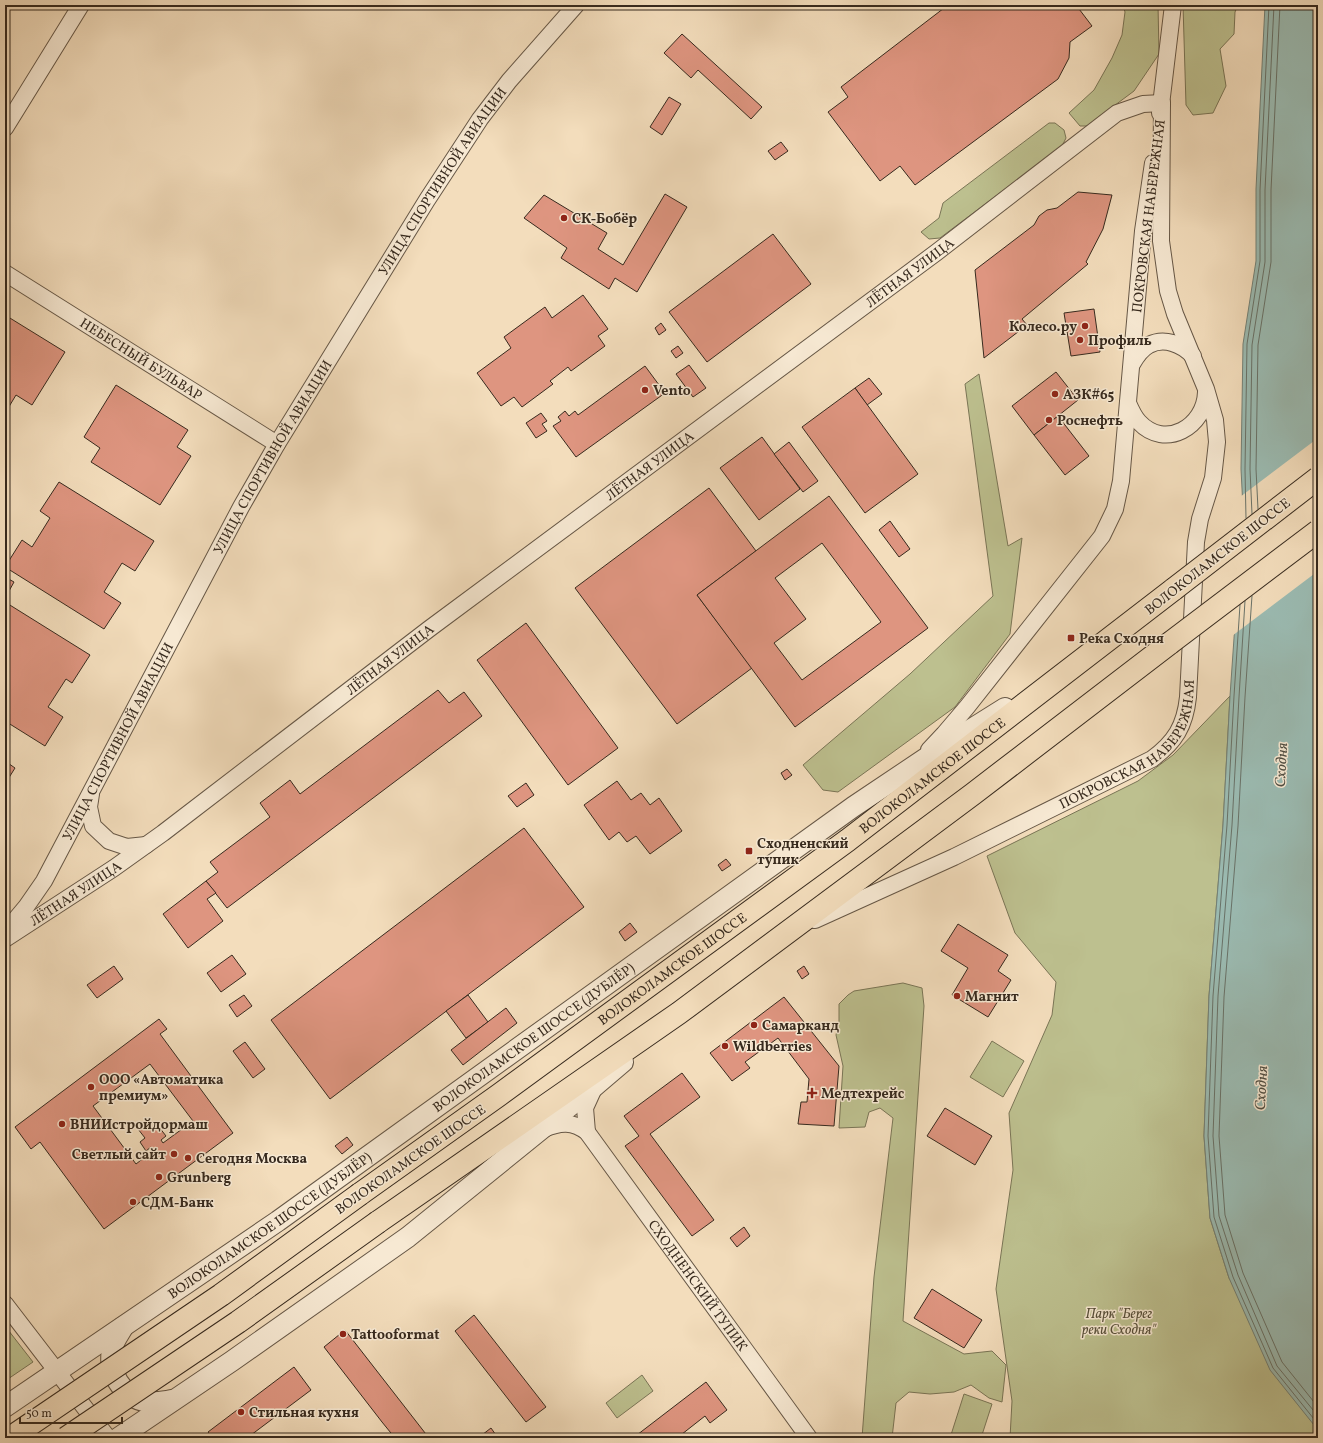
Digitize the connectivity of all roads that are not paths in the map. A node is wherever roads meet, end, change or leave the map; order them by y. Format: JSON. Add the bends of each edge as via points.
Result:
{"nodes":[{"id":1,"x":81,"y":5,"type":"edge"},
{"id":2,"x":576,"y":5,"type":"edge"},
{"id":3,"x":1173,"y":5,"type":"edge"},
{"id":4,"x":1162,"y":104,"type":"junction"},
{"id":5,"x":5,"y":128,"type":"edge"},
{"id":6,"x":5,"y":273,"type":"edge"},
{"id":7,"x":1192,"y":356,"type":"junction"},
{"id":8,"x":1132,"y":364,"type":"junction"},
{"id":9,"x":1206,"y":389,"type":"junction"},
{"id":10,"x":1128,"y":403,"type":"junction"},
{"id":11,"x":278,"y":444,"type":"junction"},
{"id":12,"x":1318,"y":478,"type":"edge"},
{"id":13,"x":1318,"y":531,"type":"edge"},
{"id":14,"x":1066,"y":673,"type":"junction"},
{"id":15,"x":899,"y":777,"type":"junction"},
{"id":16,"x":92,"y":789,"type":"junction"},
{"id":17,"x":146,"y":845,"type":"junction"},
{"id":18,"x":5,"y":932,"type":"edge"},
{"id":19,"x":786,"y":933,"type":"junction"},
{"id":20,"x":5,"y":939,"type":"edge"},
{"id":21,"x":679,"y":1012,"type":"junction"},
{"id":22,"x":596,"y":1085,"type":"junction"},
{"id":23,"x":538,"y":1132,"type":"junction"},
{"id":24,"x":587,"y":1132,"type":"junction"},
{"id":25,"x":5,"y":1304,"type":"edge"},
{"id":26,"x":124,"y":1327,"type":"junction"},
{"id":27,"x":57,"y":1372,"type":"junction"},
{"id":28,"x":173,"y":1400,"type":"junction"},
{"id":29,"x":5,"y":1407,"type":"edge"},
{"id":30,"x":10,"y":1438,"type":"edge"},
{"id":31,"x":66,"y":1438,"type":"edge"},
{"id":32,"x":108,"y":1438,"type":"edge"},
{"id":33,"x":118,"y":1438,"type":"edge"},
{"id":34,"x":809,"y":1438,"type":"edge"}],
"edges":[{"from":1,"to":5,"type":"street"},
{"from":2,"to":11,"type":"street","name":"УЛИЦА СПОРТИВНОЙ АВИАЦИИ","via":[[509,81],[480,119],[427,200]]},
{"from":3,"to":4,"type":"street","name":"ПОКРОВСКАЯ НАБЕРЕЖНАЯ"},
{"from":4,"to":7,"type":"street","name":"ПОКРОВСКАЯ НАБЕРЕЖНАЯ","via":[[1161,241],[1168,291]]},
{"from":4,"to":8,"type":"street","name":"ПОКРОВСКАЯ НАБЕРЕЖНАЯ","via":[[1143,231]]},
{"from":4,"to":17,"type":"street","name":"ЛЁТНАЯ УЛИЦА","via":[[1143,104],[1117,113],[931,257],[429,629]]},
{"from":6,"to":11,"type":"street","name":"НЕБЕСНЫЙ БУЛЬВАР"},
{"from":7,"to":8,"type":"street","via":[[1178,345],[1159,342],[1149,345]]},
{"from":7,"to":9,"type":"street","name":"ПОКРОВСКАЯ НАБЕРЕЖНАЯ"},
{"from":8,"to":10,"type":"street","name":"ПОКРОВСКАЯ НАБЕРЕЖНАЯ"},
{"from":9,"to":10,"type":"street","via":[[1206,401],[1195,421],[1188,428],[1170,434],[1146,428],[1136,418]]},
{"from":9,"to":19,"type":"street","name":"ПОКРОВСКАЯ НАБЕРЕЖНАЯ","via":[[1215,420],[1217,442],[1212,478],[1196,542],[1187,711],[1176,736],[1152,759],[954,857]]},
{"from":10,"to":15,"type":"street","name":"ПОКРОВСКАЯ НАБЕРЕЖНАЯ","via":[[1121,481],[1115,509],[1102,536],[948,730]]},
{"from":11,"to":16,"type":"street","name":"УЛИЦА СПОРТИВНОЙ АВИАЦИИ","via":[[241,507]]},
{"from":12,"to":14,"type":"main road","name":"ВОЛОКОЛАМСКОЕ ШОССЕ","bridge":true},
{"from":13,"to":19,"type":"main road","bridge":true},
{"from":14,"to":15,"type":"street","name":"ВОЛОКОЛАМСКОЕ ШОССЕ (ДУБЛЁР)","via":[[938,750]]},
{"from":14,"to":30,"type":"main road","name":"ВОЛОКОЛАМСКОЕ ШОССЕ","bridge":true,"via":[[848,840],[506,1090],[221,1295]]},
{"from":15,"to":26,"type":"street","name":"ВОЛОКОЛАМСКОЕ ШОССЕ (ДУБЛЁР)","via":[[853,807],[284,1216]]},
{"from":16,"to":17,"type":"street","name":"ЛЁТНАЯ УЛИЦА","via":[[89,807],[93,826],[109,841],[127,847]]},
{"from":16,"to":18,"type":"street","name":"УЛИЦА СПОРТИВНОЙ АВИАЦИИ","via":[[44,881]]},
{"from":17,"to":20,"type":"street","name":"ЛЁТНАЯ УЛИЦА"},
{"from":19,"to":21,"type":"main road"},
{"from":21,"to":22,"type":"street"},
{"from":21,"to":31,"type":"main road","bridge":true,"via":[[238,1322]]},
{"from":22,"to":23,"type":"street"},
{"from":22,"to":24,"type":"street","via":[[585,1108]]},
{"from":23,"to":24,"type":"street","name":"СХОДНЕНСКИЙ ТУПИК","via":[[566,1123]]},
{"from":23,"to":28,"type":"street","via":[[408,1237]]},
{"from":24,"to":34,"type":"street","name":"СХОДНЕНСКИЙ ТУПИК"},
{"from":25,"to":27,"type":"street"},
{"from":26,"to":27,"type":"street","name":"ВОЛОКОЛАМСКОЕ ШОССЕ (ДУБЛЁР)"},
{"from":26,"to":28,"type":"street","via":[[112,1352],[112,1367],[117,1381],[127,1393],[141,1400],[156,1403]]},
{"from":27,"to":29,"type":"street","name":"ВОЛОКОЛАМСКОЕ ШОССЕ (ДУБЛЁР)"},
{"from":27,"to":32,"type":"street"},
{"from":28,"to":33,"type":"street"}]}
